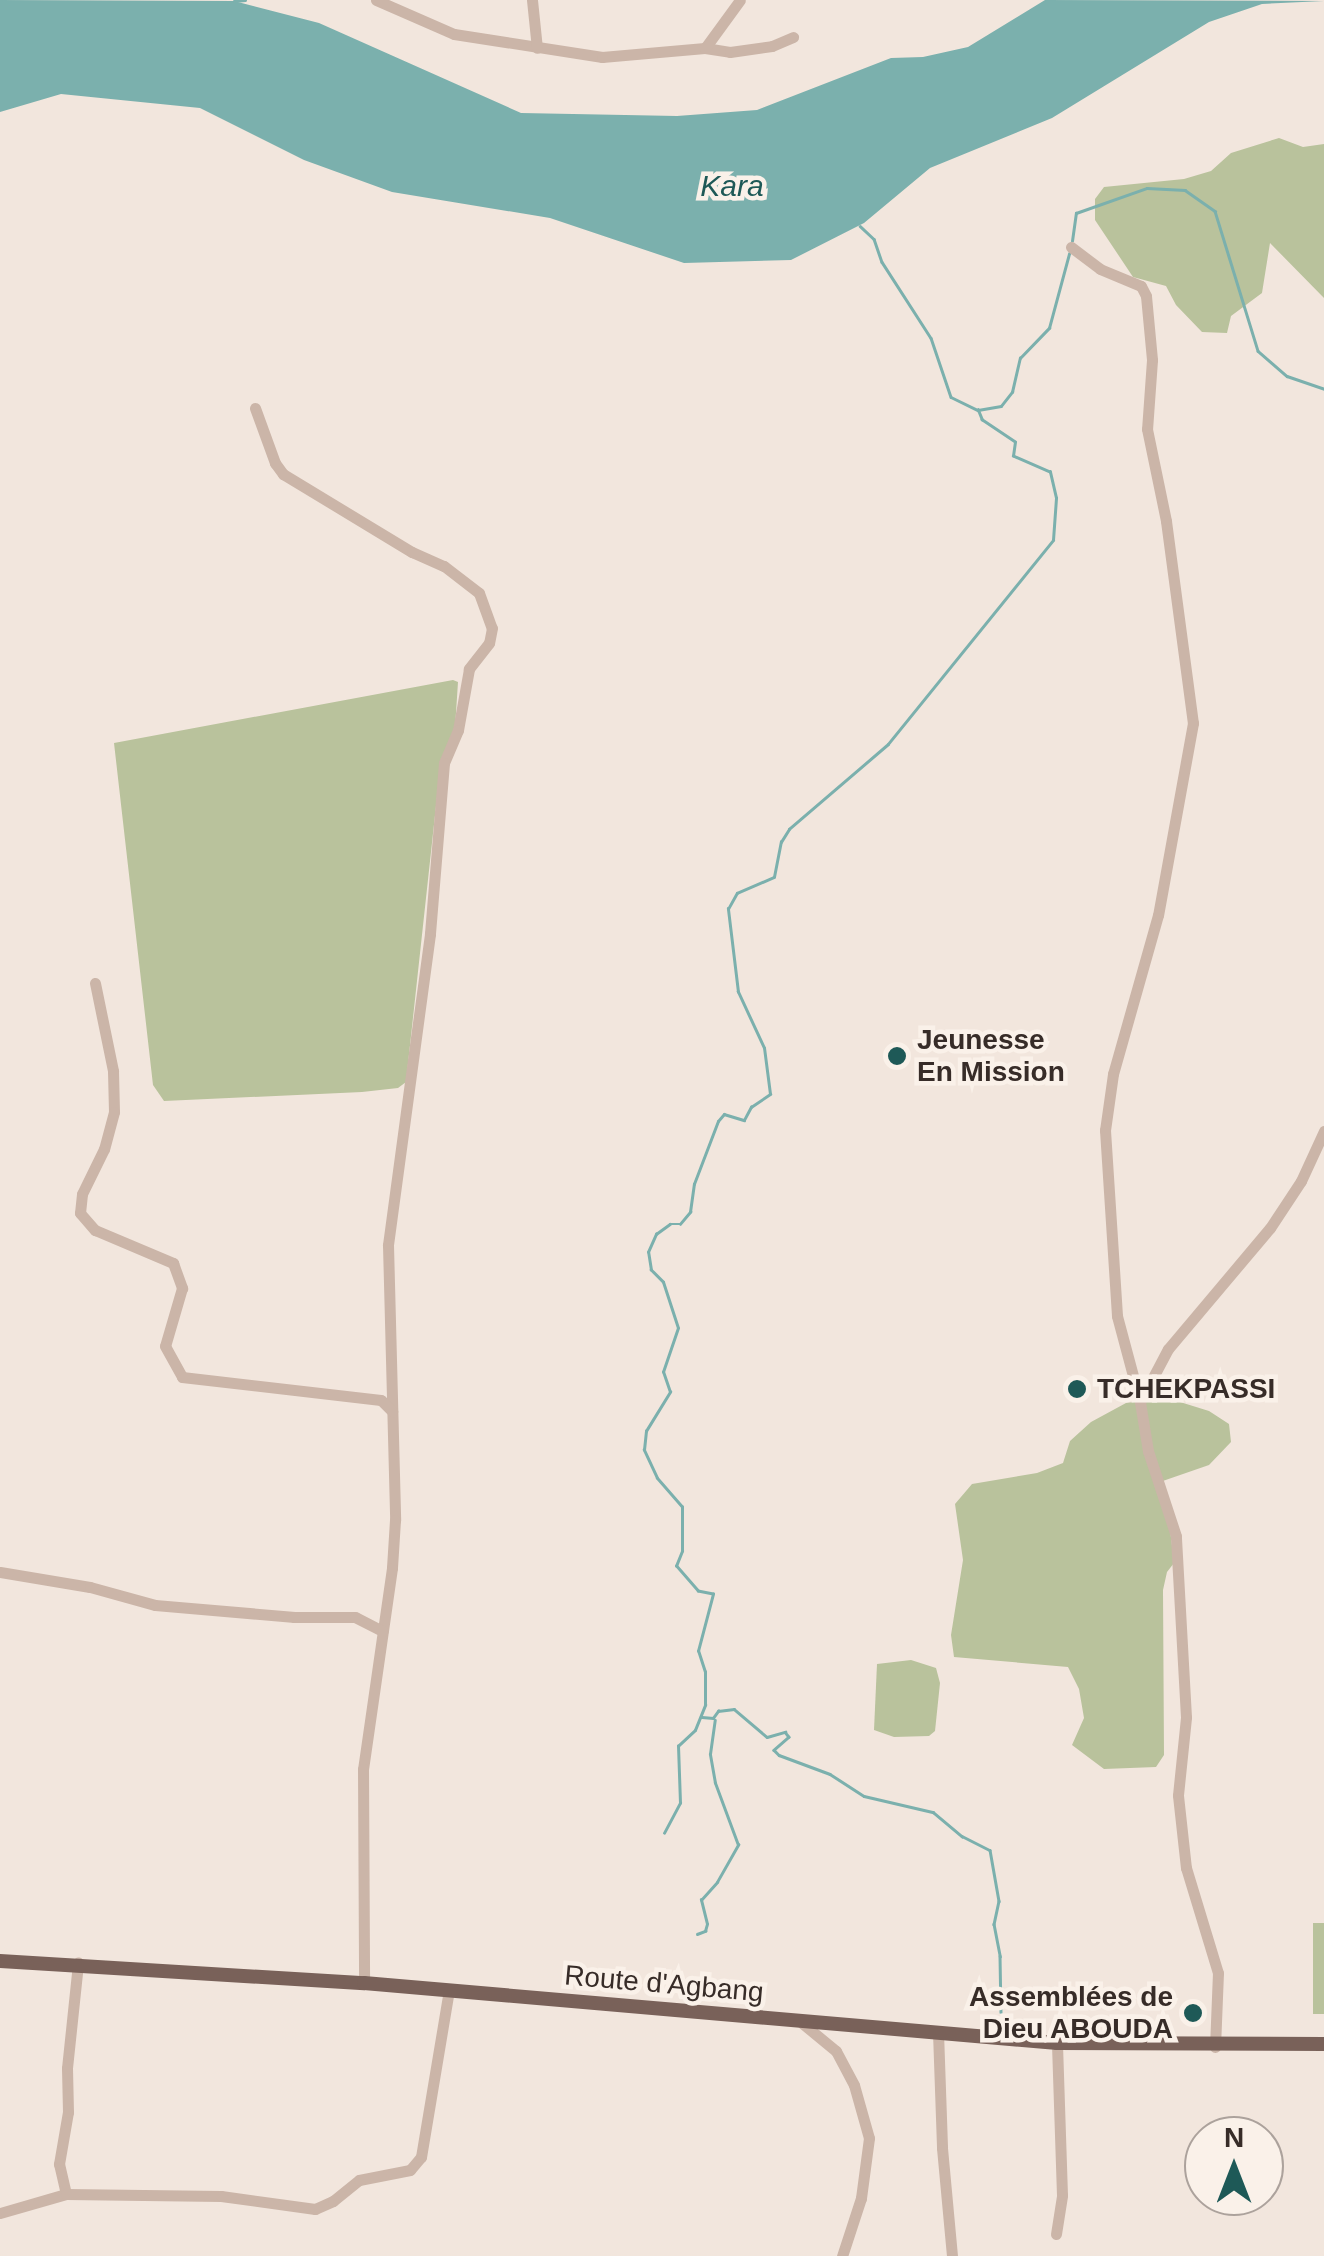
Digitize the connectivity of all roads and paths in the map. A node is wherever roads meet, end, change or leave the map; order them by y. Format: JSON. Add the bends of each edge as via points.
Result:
{"nodes":[{"id":1,"x":376,"y":0,"type":"edge"},
{"id":2,"x":532,"y":0,"type":"edge"},
{"id":3,"x":740,"y":0,"type":"edge"},
{"id":4,"x":793,"y":37,"type":"dead end"},
{"id":5,"x":537,"y":48,"type":"junction"},
{"id":6,"x":705,"y":48,"type":"junction"},
{"id":7,"x":1071,"y":247,"type":"dead end"},
{"id":8,"x":256,"y":408,"type":"dead end"},
{"id":9,"x":95,"y":983,"type":"dead end"},
{"id":10,"x":1324,"y":1131,"type":"edge"},
{"id":11,"x":1140,"y":1402,"type":"junction"},
{"id":12,"x":392,"y":1411,"type":"junction"},
{"id":13,"x":0,"y":1572,"type":"edge"},
{"id":14,"x":383,"y":1631,"type":"junction"},
{"id":15,"x":0,"y":1961,"type":"edge"},
{"id":16,"x":78,"y":1963,"type":"junction"},
{"id":17,"x":364,"y":1984,"type":"junction"},
{"id":18,"x":449,"y":1990,"type":"junction"},
{"id":19,"x":802,"y":2022,"type":"junction"},
{"id":20,"x":938,"y":2032,"type":"junction"},
{"id":21,"x":1057,"y":2043,"type":"junction"},
{"id":22,"x":1324,"y":2044,"type":"edge"},
{"id":23,"x":1215,"y":2046,"type":"junction"},
{"id":24,"x":66,"y":2194,"type":"junction"},
{"id":25,"x":0,"y":2213,"type":"edge"},
{"id":26,"x":1056,"y":2234,"type":"dead end"},
{"id":27,"x":842,"y":2256,"type":"edge"},
{"id":28,"x":952,"y":2256,"type":"edge"}],
"edges":[{"from":1,"to":5,"type":"street","via":[[454,34]]},
{"from":2,"to":5,"type":"street"},
{"from":3,"to":6,"type":"street"},
{"from":4,"to":6,"type":"street","via":[[730,52]]},
{"from":5,"to":6,"type":"street","via":[[602,57]]},
{"from":7,"to":11,"type":"street","via":[[1100,269],[1141,286],[1146,296],[1152,360],[1147,429],[1193,723],[1158,915],[1112,1074],[1106,1130],[1118,1316]]},
{"from":8,"to":12,"type":"street","via":[[283,474],[444,566],[479,593],[492,628],[470,668],[444,764],[388,1245]]},
{"from":9,"to":12,"type":"street","via":[[113,1070],[114,1112],[80,1212],[94,1230],[173,1263],[182,1288],[164,1346],[182,1377],[380,1400]]},
{"from":10,"to":11,"type":"street","via":[[1302,1182],[1168,1349]]},
{"from":11,"to":23,"type":"street","via":[[1176,1536],[1186,1717],[1178,1795],[1186,1868],[1218,1973]]},
{"from":12,"to":14,"type":"street","via":[[395,1520]]},
{"from":13,"to":14,"type":"street","via":[[155,1604],[355,1617]]},
{"from":14,"to":17,"type":"street","via":[[363,1769]]},
{"from":15,"to":16,"type":"main road","name":"Route d'Agbang"},
{"from":16,"to":17,"type":"main road","name":"Route d'Agbang"},
{"from":16,"to":24,"type":"street","via":[[59,2164]]},
{"from":17,"to":18,"type":"main road","name":"Route d'Agbang"},
{"from":18,"to":19,"type":"main road","name":"Route d'Agbang"},
{"from":18,"to":24,"type":"street","via":[[420,2157],[410,2170],[359,2180],[315,2209],[222,2196]]},
{"from":19,"to":20,"type":"main road","name":"Route d'Agbang"},
{"from":19,"to":27,"type":"street","via":[[836,2051],[854,2085],[868,2138],[860,2198]]},
{"from":20,"to":21,"type":"main road","name":"Route d'Agbang"},
{"from":20,"to":28,"type":"street"},
{"from":21,"to":23,"type":"main road","name":"Route d'Agbang"},
{"from":21,"to":26,"type":"street","via":[[1062,2195]]},
{"from":22,"to":23,"type":"main road","name":"Route d'Agbang"},
{"from":24,"to":25,"type":"street"}]}
